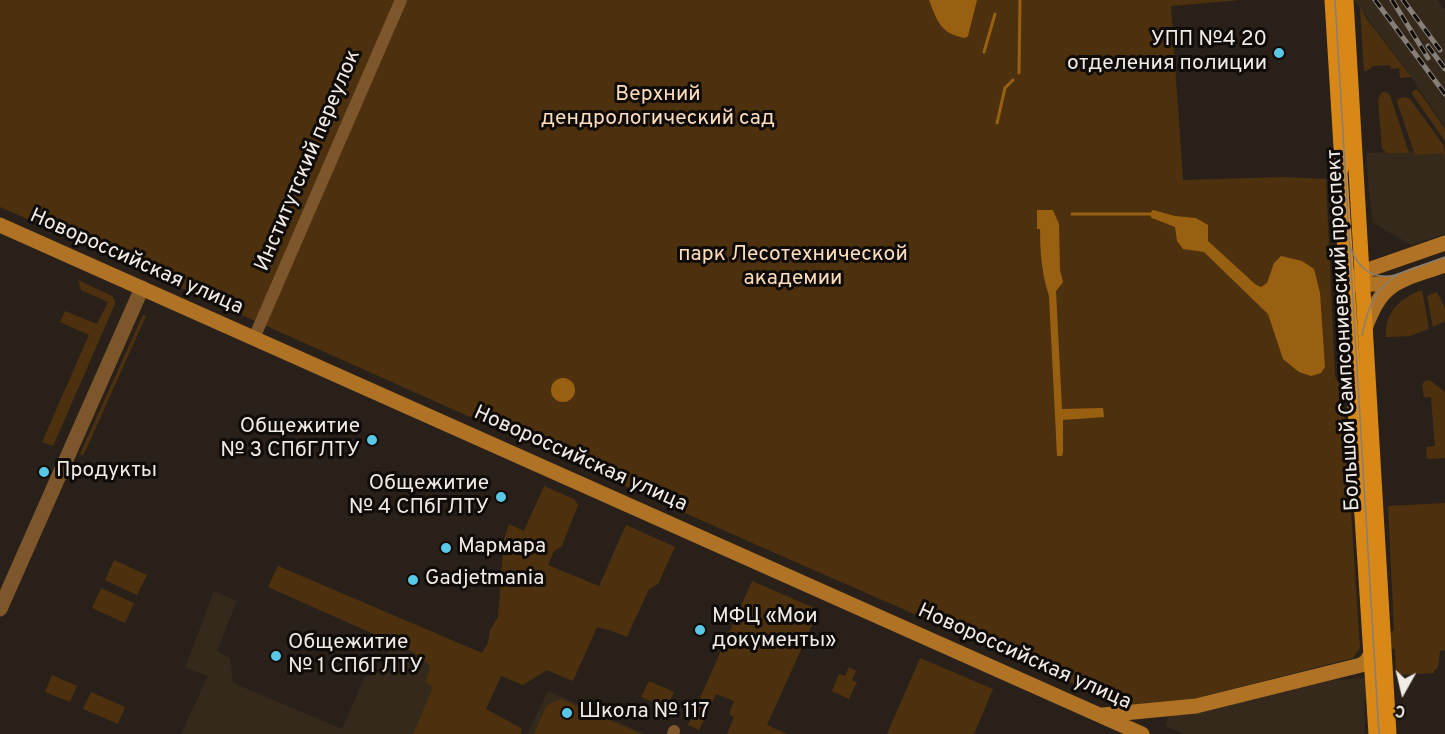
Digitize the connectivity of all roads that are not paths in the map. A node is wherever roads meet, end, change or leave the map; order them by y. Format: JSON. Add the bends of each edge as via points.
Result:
{"nodes":[{"id":1,"x":401,"y":0,"type":"edge"},
{"id":2,"x":1332,"y":0,"type":"edge"},
{"id":3,"x":1346,"y":0,"type":"edge"},
{"id":4,"x":0,"y":225,"type":"edge"},
{"id":5,"x":1445,"y":243,"type":"edge"},
{"id":6,"x":1445,"y":265,"type":"edge"},
{"id":7,"x":1358,"y":280,"type":"junction"},
{"id":8,"x":1396,"y":283,"type":"junction"},
{"id":9,"x":142,"y":288,"type":"junction"},
{"id":10,"x":1365,"y":328,"type":"junction"},
{"id":11,"x":254,"y":338,"type":"junction"},
{"id":12,"x":0,"y":609,"type":"edge"},
{"id":13,"x":1378,"y":656,"type":"junction"},
{"id":14,"x":1100,"y":715,"type":"junction"},
{"id":15,"x":1142,"y":734,"type":"edge"},
{"id":16,"x":1376,"y":734,"type":"edge"},
{"id":17,"x":1389,"y":734,"type":"edge"}],
"edges":[{"from":1,"to":11,"type":"street","name":"Институтский переулок"},
{"from":2,"to":7,"type":"main road","name":"Большой Сампсониевский проспект","via":[[1340,173]]},
{"from":3,"to":7,"type":"main road","name":"Большой Сампсониевский проспект"},
{"from":4,"to":9,"type":"main road","name":"Новороссийская улица"},
{"from":5,"to":7,"type":"main road"},
{"from":6,"to":8,"type":"main road"},
{"from":7,"to":8,"type":"main road"},
{"from":7,"to":10,"type":"main road","name":"Большой Сампсониевский проспект"},
{"from":7,"to":13,"type":"main road","name":"Большой Сампсониевский проспект"},
{"from":8,"to":10,"type":"main road","via":[[1382,295]]},
{"from":9,"to":11,"type":"main road","name":"Новороссийская улица"},
{"from":9,"to":12,"type":"street"},
{"from":10,"to":13,"type":"main road","name":"Большой Сампсониевский проспект"},
{"from":11,"to":14,"type":"main road","name":"Новороссийская улица"},
{"from":13,"to":14,"type":"main road","via":[[1361,665],[1205,704]]},
{"from":13,"to":16,"type":"main road"},
{"from":13,"to":17,"type":"main road"},
{"from":14,"to":15,"type":"main road","name":"Новороссийская улица"}]}
